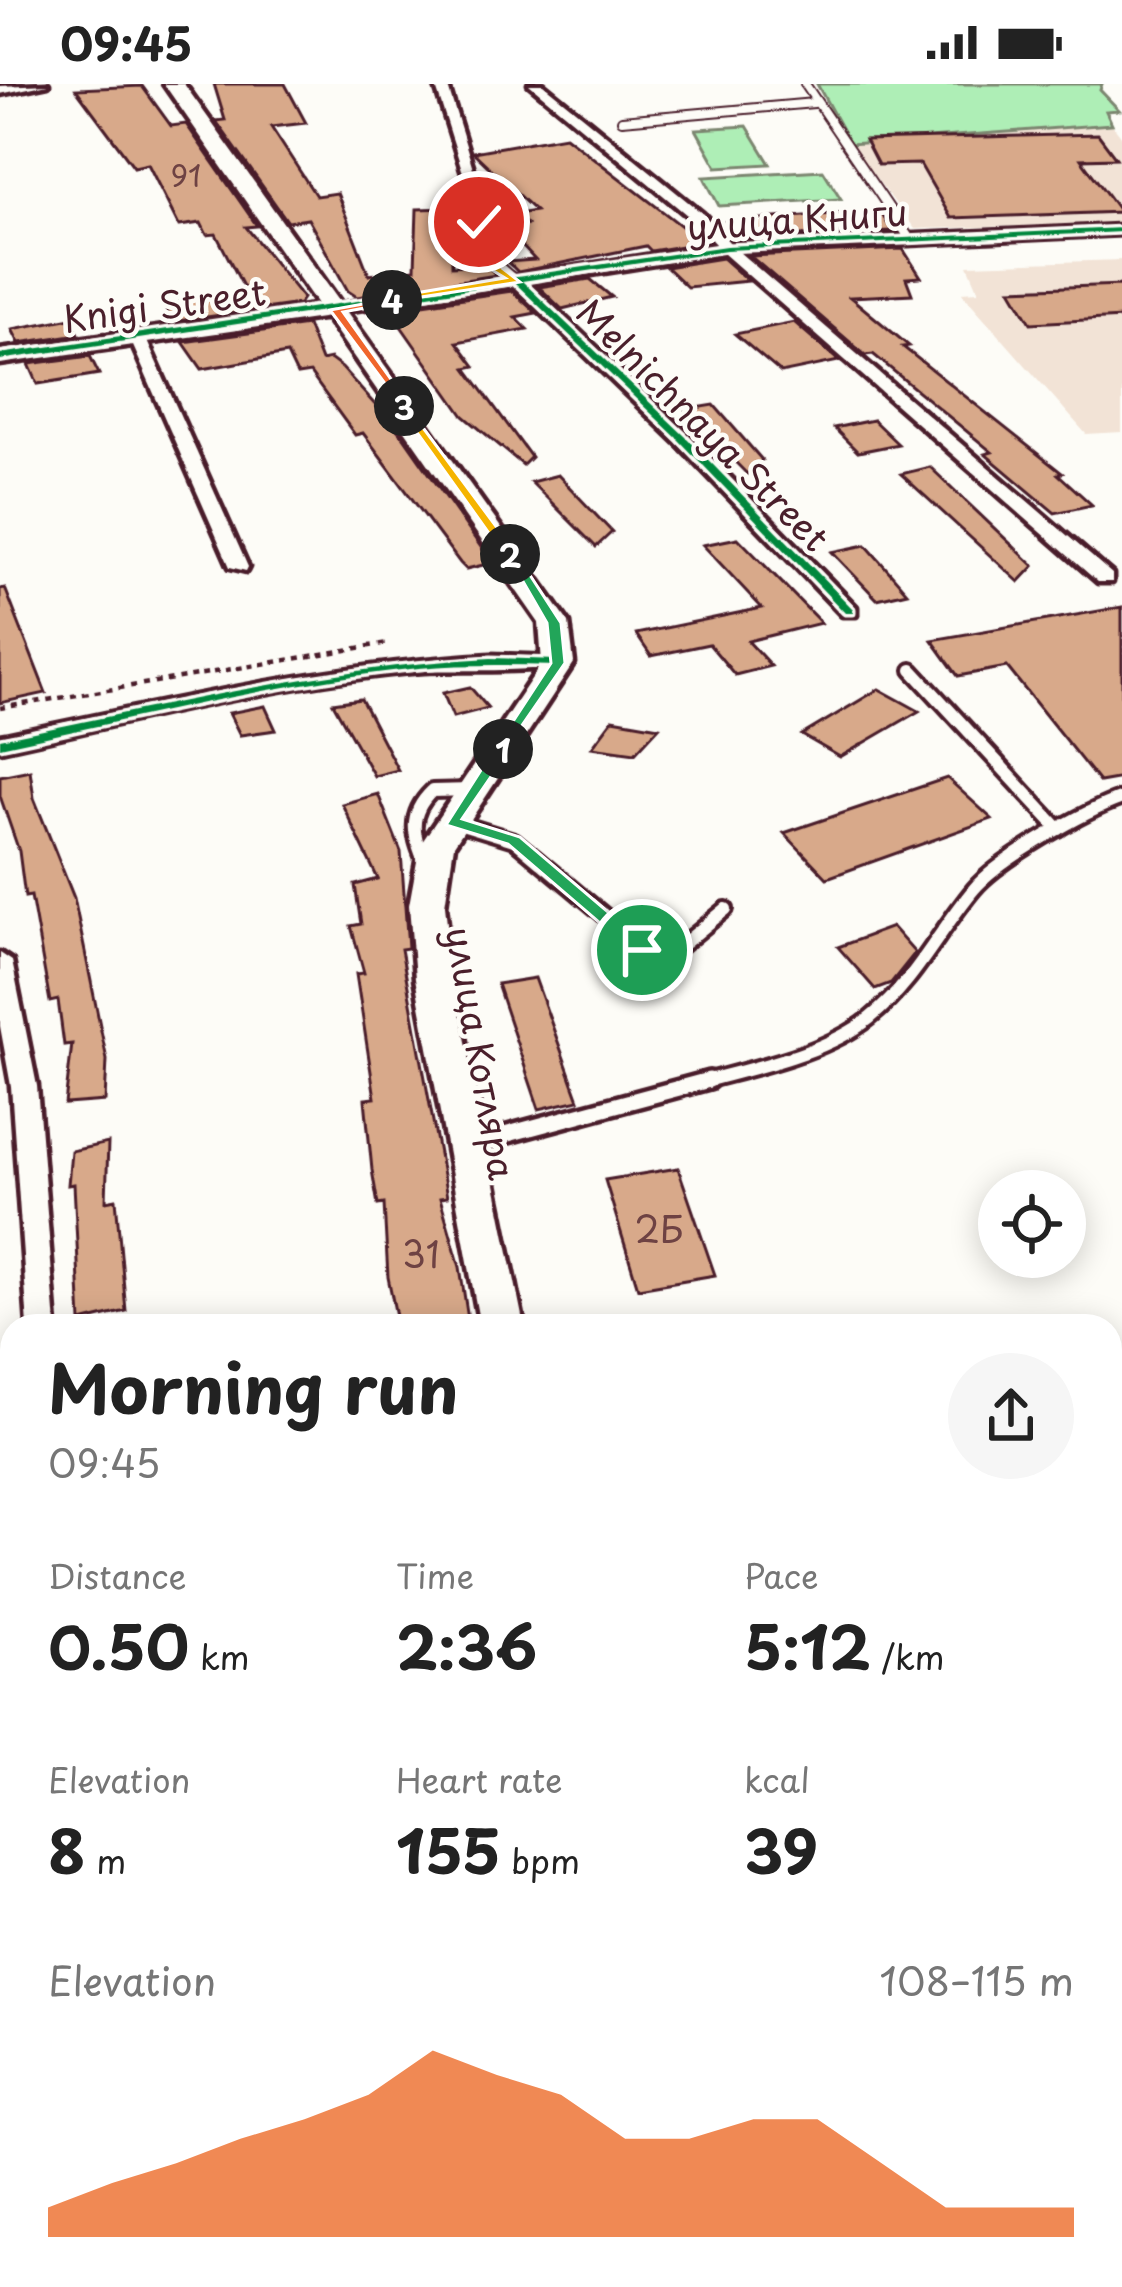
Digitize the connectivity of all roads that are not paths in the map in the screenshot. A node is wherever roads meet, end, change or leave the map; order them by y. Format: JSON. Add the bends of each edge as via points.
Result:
{"nodes":[{"id":1,"x":42,"y":84,"type":"edge"},
{"id":2,"x":174,"y":84,"type":"edge"},
{"id":3,"x":441,"y":84,"type":"edge"},
{"id":4,"x":535,"y":84,"type":"edge"},
{"id":5,"x":806,"y":84,"type":"edge"},
{"id":6,"x":0,"y":90,"type":"edge"},
{"id":7,"x":814,"y":104,"type":"junction"},
{"id":8,"x":622,"y":120,"type":"dead end"},
{"id":9,"x":482,"y":214,"type":"joint"},
{"id":10,"x":1122,"y":230,"type":"edge"},
{"id":11,"x":910,"y":239,"type":"junction"},
{"id":12,"x":726,"y":248,"type":"junction"},
{"id":13,"x":516,"y":280,"type":"junction"},
{"id":14,"x":335,"y":310,"type":"junction"},
{"id":15,"x":138,"y":340,"type":"junction"},
{"id":16,"x":0,"y":357,"type":"edge"},
{"id":17,"x":239,"y":567,"type":"dead end"},
{"id":18,"x":1106,"y":578,"type":"dead end"},
{"id":19,"x":849,"y":611,"type":"dead end"},
{"id":20,"x":558,"y":663,"type":"junction"},
{"id":21,"x":912,"y":670,"type":"dead end"},
{"id":22,"x":0,"y":743,"type":"edge"},
{"id":23,"x":472,"y":790,"type":"junction"},
{"id":24,"x":1122,"y":798,"type":"edge"},
{"id":25,"x":452,"y":821,"type":"junction"},
{"id":26,"x":1059,"y":829,"type":"junction"},
{"id":27,"x":431,"y":876,"type":"junction"},
{"id":28,"x":726,"y":909,"type":"dead end"},
{"id":29,"x":0,"y":961,"type":"edge"},
{"id":30,"x":466,"y":1145,"type":"junction"},
{"id":31,"x":41,"y":1314,"type":"edge"},
{"id":32,"x":500,"y":1314,"type":"edge"}],
"edges":[{"from":1,"to":6,"type":"street"},
{"from":2,"to":14,"type":"main road"},
{"from":3,"to":9,"type":"street","name":"Melnichnaya Street"},
{"from":4,"to":12,"type":"street"},
{"from":5,"to":7,"type":"lane"},
{"from":7,"to":8,"type":"lane"},
{"from":7,"to":11,"type":"lane"},
{"from":9,"to":13,"type":"lane","name":"Melnichnaya Street","via":[[480,232],[497,270]]},
{"from":10,"to":11,"type":"street","name":"улица Книги"},
{"from":11,"to":12,"type":"street","name":"улица Книги"},
{"from":12,"to":13,"type":"street","name":"улица Книги"},
{"from":12,"to":18,"type":"street"},
{"from":13,"to":14,"type":"street","name":"улица Книги"},
{"from":13,"to":19,"type":"street","name":"Melnichnaya Street"},
{"from":14,"to":15,"type":"street","name":"Knigi Street"},
{"from":14,"to":20,"type":"main road","via":[[530,582],[554,623]]},
{"from":15,"to":16,"type":"street","name":"Knigi Street"},
{"from":15,"to":17,"type":"street"},
{"from":20,"to":22,"type":"street","via":[[494,658],[317,682]]},
{"from":20,"to":23,"type":"main road","name":"улица Котляра"},
{"from":21,"to":26,"type":"lane"},
{"from":23,"to":25,"type":"main road","name":"улица Котляра"},
{"from":23,"to":27,"type":"lane","via":[[432,790],[411,817]]},
{"from":24,"to":26,"type":"lane","via":[[1102,801]]},
{"from":25,"to":27,"type":"main road","name":"улица Котляра"},
{"from":25,"to":28,"type":"lane","via":[[514,840],[646,952],[676,950]]},
{"from":26,"to":30,"type":"lane","via":[[976,886],[930,956],[871,1018],[843,1035],[728,1076]]},
{"from":27,"to":30,"type":"main road","name":"улица Котляра","via":[[434,978]]},
{"from":29,"to":31,"type":"street","via":[[24,1086]]},
{"from":30,"to":32,"type":"main road","name":"улица Котляра"}]}
